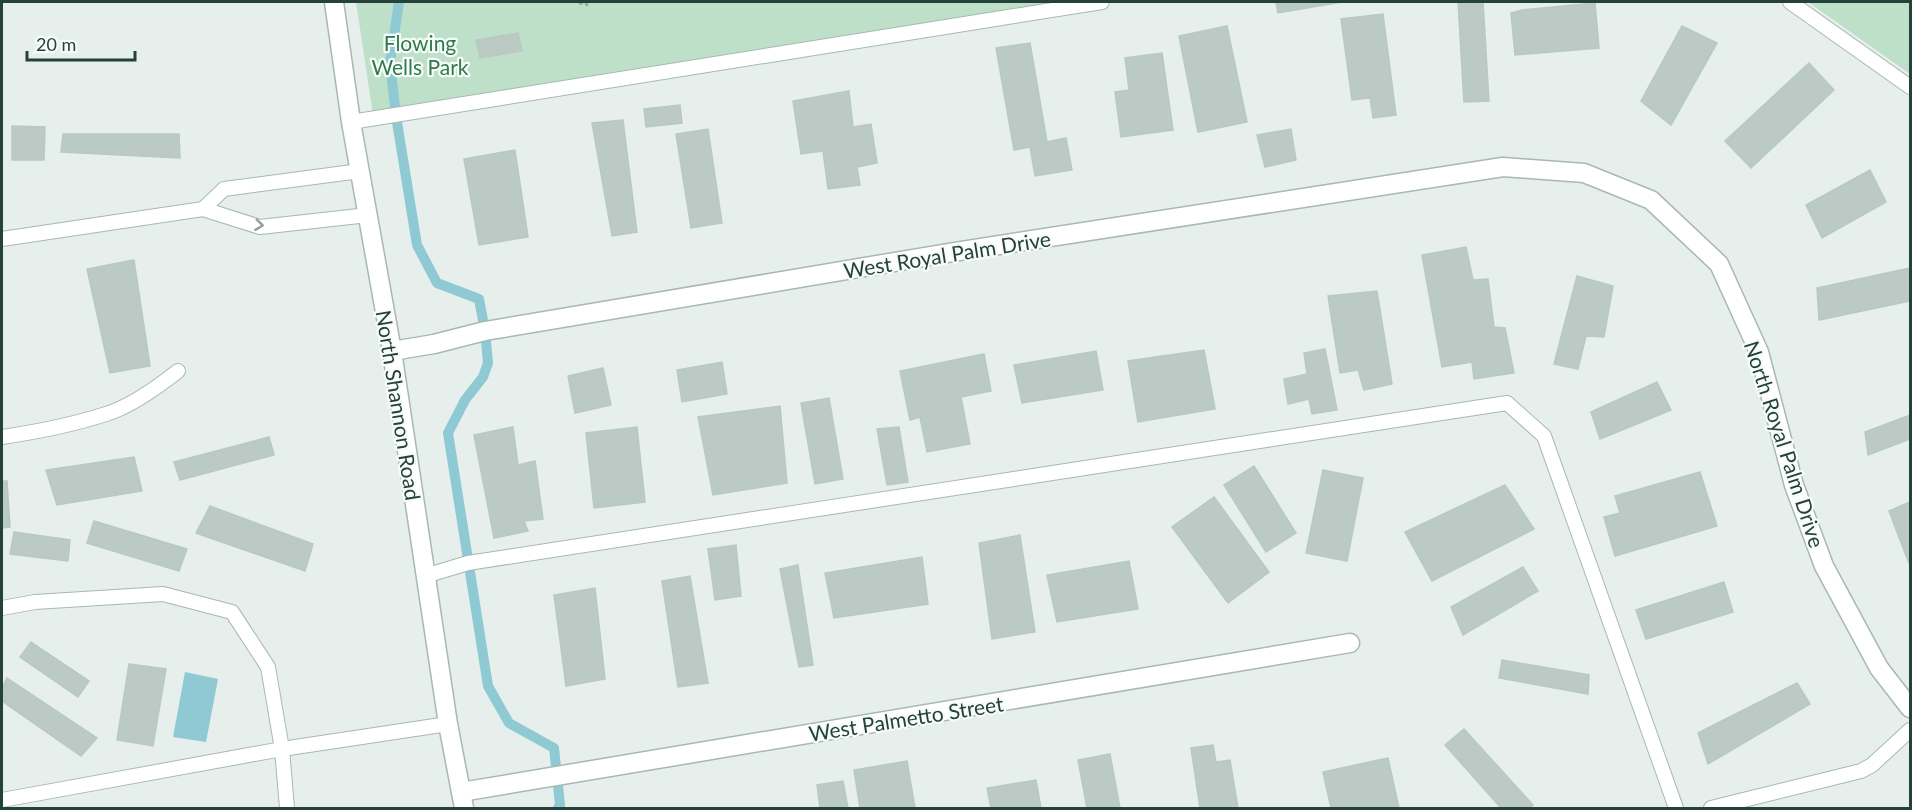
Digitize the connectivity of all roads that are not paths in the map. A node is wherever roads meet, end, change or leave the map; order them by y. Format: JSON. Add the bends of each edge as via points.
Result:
{"nodes":[{"id":1,"x":334,"y":2,"type":"edge"},
{"id":2,"x":1102,"y":2,"type":"edge"},
{"id":3,"x":1790,"y":2,"type":"edge"},
{"id":4,"x":1911,"y":87,"type":"edge"},
{"id":5,"x":351,"y":122,"type":"junction"},
{"id":6,"x":1503,"y":167,"type":"joint"},
{"id":7,"x":360,"y":171,"type":"junction"},
{"id":8,"x":203,"y":209,"type":"junction"},
{"id":9,"x":368,"y":216,"type":"junction"},
{"id":10,"x":2,"y":239,"type":"edge"},
{"id":11,"x":392,"y":351,"type":"junction"},
{"id":12,"x":178,"y":371,"type":"dead end"},
{"id":13,"x":2,"y":437,"type":"edge"},
{"id":14,"x":425,"y":576,"type":"junction"},
{"id":15,"x":2,"y":608,"type":"edge"},
{"id":16,"x":1350,"y":644,"type":"dead end"},
{"id":17,"x":1911,"y":708,"type":"edge"},
{"id":18,"x":448,"y":724,"type":"junction"},
{"id":19,"x":1911,"y":730,"type":"edge"},
{"id":20,"x":282,"y":748,"type":"junction"},
{"id":21,"x":2,"y":800,"type":"edge"},
{"id":22,"x":462,"y":800,"type":"edge"},
{"id":23,"x":287,"y":808,"type":"edge"},
{"id":24,"x":1676,"y":808,"type":"edge"},
{"id":25,"x":1711,"y":808,"type":"edge"}],
"edges":[{"from":1,"to":5,"type":"street","name":"North Shannon Road"},
{"from":2,"to":5,"type":"lane"},
{"from":3,"to":4,"type":"lane"},
{"from":5,"to":7,"type":"street","name":"North Shannon Road"},
{"from":6,"to":11,"type":"street","name":"West Royal Palm Drive","via":[[954,252],[485,331]]},
{"from":6,"to":17,"type":"street","name":"North Royal Palm Drive","via":[[1584,173],[1652,200],[1719,264],[1759,352],[1794,485],[1824,566],[1879,668]]},
{"from":7,"to":8,"type":"lane","via":[[224,189]]},
{"from":7,"to":9,"type":"street","name":"North Shannon Road"},
{"from":8,"to":9,"type":"lane","one_way":true,"via":[[260,227]]},
{"from":8,"to":10,"type":"lane"},
{"from":9,"to":11,"type":"street","name":"North Shannon Road"},
{"from":11,"to":14,"type":"street","name":"North Shannon Road"},
{"from":12,"to":13,"type":"lane","via":[[108,414]]},
{"from":14,"to":18,"type":"street","name":"North Shannon Road"},
{"from":14,"to":24,"type":"lane","via":[[468,563],[1508,403],[1545,436]]},
{"from":15,"to":20,"type":"lane","via":[[35,602],[163,594],[232,612],[268,667]]},
{"from":16,"to":22,"type":"street","name":"West Palmetto Street"},
{"from":18,"to":20,"type":"lane"},
{"from":18,"to":22,"type":"street","name":"North Shannon Road"},
{"from":19,"to":25,"type":"lane","via":[[1861,771]]},
{"from":20,"to":21,"type":"lane"},
{"from":20,"to":23,"type":"lane"}]}
